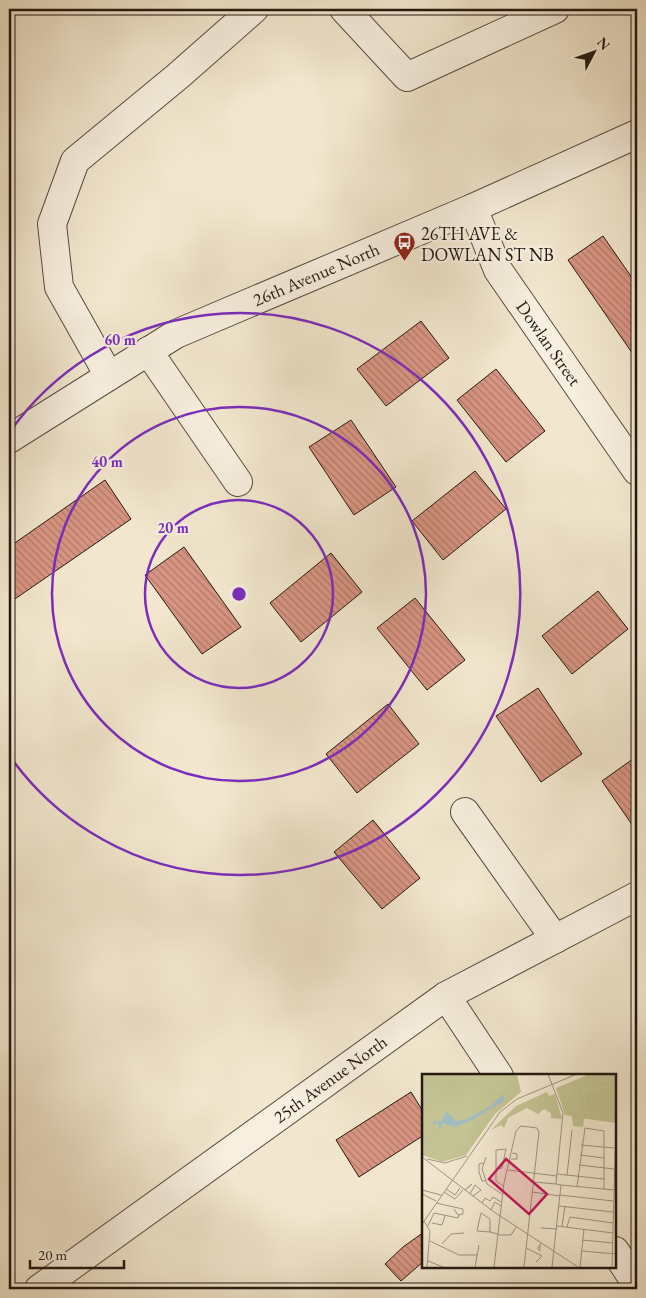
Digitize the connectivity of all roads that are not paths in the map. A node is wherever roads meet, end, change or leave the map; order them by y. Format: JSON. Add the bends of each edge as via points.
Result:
{"nodes":[{"id":1,"x":254,"y":9,"type":"edge"},
{"id":2,"x":344,"y":9,"type":"edge"},
{"id":3,"x":555,"y":9,"type":"edge"},
{"id":4,"x":637,"y":134,"type":"edge"},
{"id":5,"x":473,"y":208,"type":"junction"},
{"id":6,"x":148,"y":352,"type":"junction"},
{"id":7,"x":110,"y":376,"type":"junction"},
{"id":8,"x":9,"y":439,"type":"edge"},
{"id":9,"x":637,"y":471,"type":"edge"},
{"id":10,"x":238,"y":482,"type":"dead end"},
{"id":11,"x":465,"y":812,"type":"dead end"},
{"id":12,"x":637,"y":896,"type":"edge"},
{"id":13,"x":555,"y":939,"type":"junction"},
{"id":14,"x":446,"y":996,"type":"junction"},
{"id":15,"x":497,"y":1074,"type":"edge"},
{"id":16,"x":616,"y":1253,"type":"edge"},
{"id":17,"x":637,"y":1285,"type":"edge"},
{"id":18,"x":39,"y":1289,"type":"edge"}],
"edges":[{"from":1,"to":7,"type":"street","via":[[75,161],[52,224],[59,287]]},
{"from":2,"to":3,"type":"street","via":[[407,77]]},
{"from":4,"to":5,"type":"street","name":"26th Avenue North"},
{"from":5,"to":6,"type":"street","name":"26th Avenue North","via":[[176,334]]},
{"from":5,"to":9,"type":"street","name":"Dowlan Street","via":[[498,270]]},
{"from":6,"to":7,"type":"street","name":"26th Avenue North"},
{"from":6,"to":10,"type":"street"},
{"from":7,"to":8,"type":"street","name":"26th Avenue North"},
{"from":11,"to":13,"type":"street"},
{"from":12,"to":13,"type":"street","name":"25th Avenue North"},
{"from":13,"to":14,"type":"street","name":"25th Avenue North"},
{"from":14,"to":15,"type":"street"},
{"from":14,"to":18,"type":"street","name":"25th Avenue North"},
{"from":16,"to":17,"type":"street"}]}
